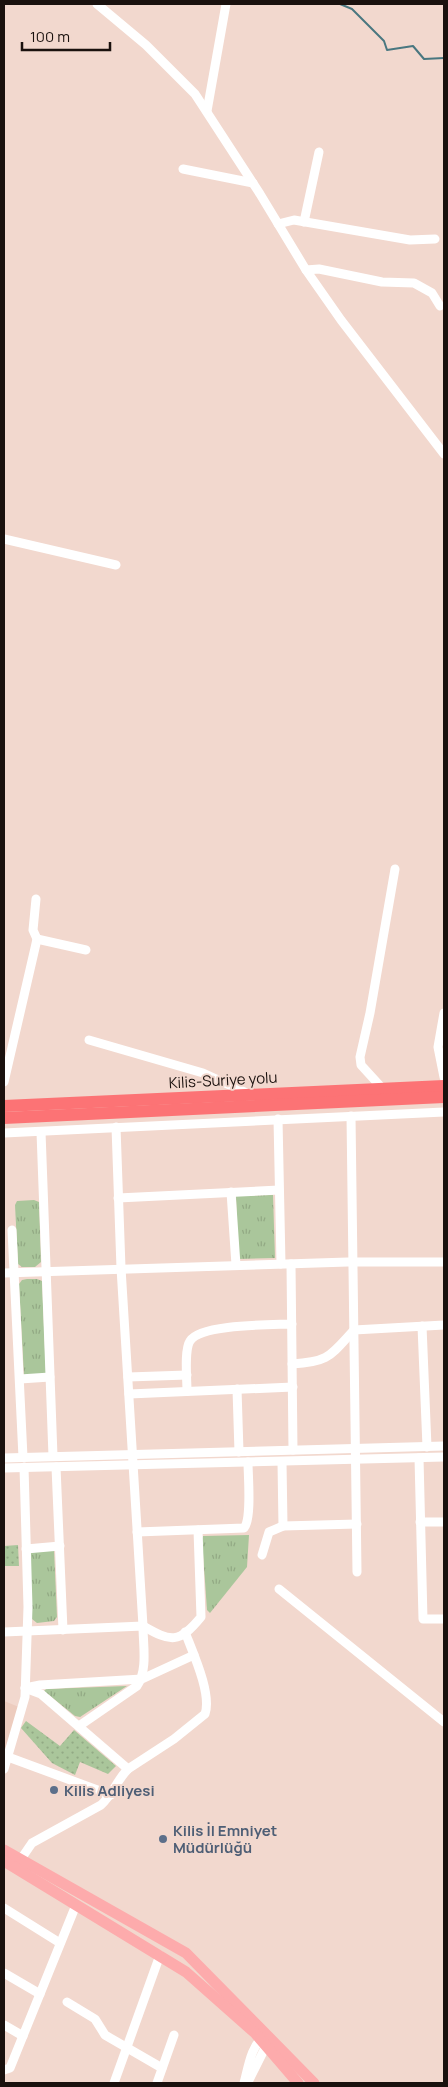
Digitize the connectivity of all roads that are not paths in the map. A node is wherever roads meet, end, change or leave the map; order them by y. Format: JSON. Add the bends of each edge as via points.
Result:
{"nodes":[{"id":1,"x":97,"y":4,"type":"edge"},
{"id":2,"x":226,"y":4,"type":"edge"},
{"id":3,"x":207,"y":111,"type":"junction"},
{"id":4,"x":320,"y":152,"type":"dead end"},
{"id":5,"x":183,"y":169,"type":"dead end"},
{"id":6,"x":253,"y":182,"type":"junction"},
{"id":7,"x":304,"y":222,"type":"junction"},
{"id":8,"x":278,"y":224,"type":"junction"},
{"id":9,"x":436,"y":239,"type":"dead end"},
{"id":10,"x":306,"y":270,"type":"junction"},
{"id":11,"x":440,"y":306,"type":"dead end"},
{"id":12,"x":444,"y":454,"type":"edge"},
{"id":13,"x":4,"y":539,"type":"edge"},
{"id":14,"x":116,"y":565,"type":"dead end"},
{"id":15,"x":395,"y":869,"type":"dead end"},
{"id":16,"x":36,"y":898,"type":"dead end"},
{"id":17,"x":37,"y":940,"type":"junction"},
{"id":18,"x":86,"y":950,"type":"dead end"},
{"id":19,"x":444,"y":1013,"type":"edge"},
{"id":20,"x":90,"y":1040,"type":"dead end"},
{"id":21,"x":444,"y":1078,"type":"edge"},
{"id":22,"x":4,"y":1082,"type":"edge"},
{"id":23,"x":444,"y":1086,"type":"edge"},
{"id":24,"x":382,"y":1088,"type":"junction"},
{"id":25,"x":252,"y":1095,"type":"junction"},
{"id":26,"x":444,"y":1097,"type":"edge"},
{"id":27,"x":4,"y":1106,"type":"edge"},
{"id":28,"x":444,"y":1112,"type":"edge"},
{"id":29,"x":351,"y":1116,"type":"junction"},
{"id":30,"x":4,"y":1118,"type":"edge"},
{"id":31,"x":278,"y":1119,"type":"junction"},
{"id":32,"x":116,"y":1127,"type":"junction"},
{"id":33,"x":41,"y":1132,"type":"junction"},
{"id":34,"x":4,"y":1133,"type":"edge"},
{"id":35,"x":279,"y":1190,"type":"junction"},
{"id":36,"x":231,"y":1192,"type":"junction"},
{"id":37,"x":118,"y":1198,"type":"junction"},
{"id":38,"x":12,"y":1230,"type":"dead end"},
{"id":39,"x":352,"y":1262,"type":"junction"},
{"id":40,"x":444,"y":1262,"type":"edge"},
{"id":41,"x":281,"y":1264,"type":"junction"},
{"id":42,"x":290,"y":1264,"type":"junction"},
{"id":43,"x":236,"y":1265,"type":"junction"},
{"id":44,"x":121,"y":1268,"type":"junction"},
{"id":45,"x":46,"y":1271,"type":"junction"},
{"id":46,"x":15,"y":1272,"type":"junction"},
{"id":47,"x":4,"y":1273,"type":"edge"},
{"id":48,"x":292,"y":1324,"type":"junction"},
{"id":49,"x":422,"y":1326,"type":"junction"},
{"id":50,"x":444,"y":1326,"type":"edge"},
{"id":51,"x":354,"y":1330,"type":"junction"},
{"id":52,"x":292,"y":1364,"type":"junction"},
{"id":53,"x":187,"y":1375,"type":"junction"},
{"id":54,"x":50,"y":1377,"type":"junction"},
{"id":55,"x":128,"y":1377,"type":"junction"},
{"id":56,"x":20,"y":1379,"type":"junction"},
{"id":57,"x":293,"y":1387,"type":"junction"},
{"id":58,"x":236,"y":1389,"type":"junction"},
{"id":59,"x":187,"y":1391,"type":"junction"},
{"id":60,"x":128,"y":1394,"type":"junction"},
{"id":61,"x":444,"y":1446,"type":"edge"},
{"id":62,"x":427,"y":1447,"type":"junction"},
{"id":63,"x":293,"y":1450,"type":"junction"},
{"id":64,"x":239,"y":1452,"type":"junction"},
{"id":65,"x":356,"y":1454,"type":"junction"},
{"id":66,"x":132,"y":1455,"type":"junction"},
{"id":67,"x":53,"y":1456,"type":"junction"},
{"id":68,"x":23,"y":1457,"type":"junction"},
{"id":69,"x":444,"y":1457,"type":"edge"},
{"id":70,"x":4,"y":1458,"type":"edge"},
{"id":71,"x":419,"y":1458,"type":"junction"},
{"id":72,"x":248,"y":1462,"type":"junction"},
{"id":73,"x":282,"y":1462,"type":"junction"},
{"id":74,"x":133,"y":1466,"type":"junction"},
{"id":75,"x":24,"y":1467,"type":"junction"},
{"id":76,"x":56,"y":1467,"type":"junction"},
{"id":77,"x":4,"y":1468,"type":"edge"},
{"id":78,"x":420,"y":1522,"type":"junction"},
{"id":79,"x":444,"y":1522,"type":"edge"},
{"id":80,"x":357,"y":1524,"type":"junction"},
{"id":81,"x":283,"y":1526,"type":"junction"},
{"id":82,"x":198,"y":1530,"type":"junction"},
{"id":83,"x":137,"y":1532,"type":"junction"},
{"id":84,"x":60,"y":1546,"type":"junction"},
{"id":85,"x":26,"y":1549,"type":"junction"},
{"id":86,"x":262,"y":1555,"type":"dead end"},
{"id":87,"x":357,"y":1572,"type":"dead end"},
{"id":88,"x":279,"y":1589,"type":"dead end"},
{"id":89,"x":444,"y":1619,"type":"edge"},
{"id":90,"x":143,"y":1626,"type":"junction"},
{"id":91,"x":64,"y":1630,"type":"junction"},
{"id":92,"x":4,"y":1632,"type":"edge"},
{"id":93,"x":27,"y":1632,"type":"junction"},
{"id":94,"x":185,"y":1632,"type":"junction"},
{"id":95,"x":194,"y":1655,"type":"junction"},
{"id":96,"x":142,"y":1679,"type":"junction"},
{"id":97,"x":25,"y":1688,"type":"junction"},
{"id":98,"x":444,"y":1722,"type":"edge"},
{"id":99,"x":79,"y":1726,"type":"junction"},
{"id":100,"x":8,"y":1756,"type":"junction"},
{"id":101,"x":4,"y":1769,"type":"edge"},
{"id":102,"x":128,"y":1769,"type":"junction"},
{"id":103,"x":111,"y":1795,"type":"junction"},
{"id":104,"x":4,"y":1850,"type":"edge"},
{"id":105,"x":21,"y":1859,"type":"junction"},
{"id":106,"x":4,"y":1862,"type":"edge"},
{"id":107,"x":76,"y":1905,"type":"junction"},
{"id":108,"x":4,"y":1908,"type":"edge"},
{"id":109,"x":60,"y":1943,"type":"junction"},
{"id":110,"x":160,"y":1956,"type":"junction"},
{"id":111,"x":4,"y":1973,"type":"edge"},
{"id":112,"x":40,"y":1994,"type":"junction"},
{"id":113,"x":67,"y":2002,"type":"dead end"},
{"id":114,"x":4,"y":2025,"type":"edge"},
{"id":115,"x":174,"y":2035,"type":"dead end"},
{"id":116,"x":23,"y":2036,"type":"junction"},
{"id":117,"x":264,"y":2040,"type":"junction"},
{"id":118,"x":127,"y":2047,"type":"junction"},
{"id":119,"x":162,"y":2068,"type":"junction"},
{"id":120,"x":4,"y":2070,"type":"edge"},
{"id":121,"x":114,"y":2083,"type":"edge"},
{"id":122,"x":157,"y":2083,"type":"edge"},
{"id":123,"x":246,"y":2083,"type":"edge"},
{"id":124,"x":298,"y":2083,"type":"edge"},
{"id":125,"x":314,"y":2083,"type":"edge"}],
"edges":[{"from":1,"to":3,"type":"street","via":[[146,45],[195,94]]},
{"from":2,"to":3,"type":"street"},
{"from":3,"to":6,"type":"street"},
{"from":4,"to":7,"type":"street"},
{"from":5,"to":6,"type":"street"},
{"from":6,"to":8,"type":"street"},
{"from":7,"to":8,"type":"street","via":[[294,220]]},
{"from":7,"to":9,"type":"street","via":[[410,240]]},
{"from":8,"to":10,"type":"street"},
{"from":10,"to":11,"type":"street","via":[[319,268],[382,282],[414,283],[432,293]]},
{"from":10,"to":12,"type":"street"},
{"from":13,"to":14,"type":"street"},
{"from":15,"to":24,"type":"street","via":[[360,1057],[361,1065]]},
{"from":16,"to":17,"type":"street","via":[[33,930]]},
{"from":17,"to":18,"type":"street"},
{"from":17,"to":22,"type":"street"},
{"from":19,"to":21,"type":"street","via":[[438,1048]]},
{"from":20,"to":25,"type":"street","via":[[203,1073]]},
{"from":23,"to":24,"type":"highway","name":"Kilis-Suriye yolu"},
{"from":24,"to":25,"type":"highway","name":"Kilis-Suriye yolu"},
{"from":25,"to":27,"type":"highway","name":"Kilis-Suriye yolu"},
{"from":26,"to":30,"type":"highway"},
{"from":28,"to":29,"type":"street"},
{"from":29,"to":31,"type":"street"},
{"from":29,"to":39,"type":"street"},
{"from":31,"to":32,"type":"street"},
{"from":31,"to":35,"type":"street"},
{"from":32,"to":33,"type":"street"},
{"from":32,"to":37,"type":"street"},
{"from":33,"to":34,"type":"street"},
{"from":33,"to":45,"type":"street"},
{"from":35,"to":36,"type":"street"},
{"from":35,"to":41,"type":"street"},
{"from":36,"to":37,"type":"street"},
{"from":36,"to":43,"type":"street"},
{"from":37,"to":44,"type":"street"},
{"from":38,"to":46,"type":"street"},
{"from":39,"to":40,"type":"street"},
{"from":39,"to":42,"type":"street"},
{"from":39,"to":51,"type":"street"},
{"from":41,"to":42,"type":"street"},
{"from":41,"to":43,"type":"street"},
{"from":42,"to":48,"type":"street"},
{"from":43,"to":44,"type":"street"},
{"from":44,"to":45,"type":"street"},
{"from":44,"to":55,"type":"street"},
{"from":45,"to":46,"type":"street"},
{"from":45,"to":54,"type":"street"},
{"from":46,"to":47,"type":"street"},
{"from":46,"to":56,"type":"street"},
{"from":48,"to":52,"type":"street"},
{"from":48,"to":53,"type":"street","via":[[202,1332],[188,1344]]},
{"from":49,"to":50,"type":"street"},
{"from":49,"to":51,"type":"street"},
{"from":49,"to":62,"type":"street"},
{"from":51,"to":52,"type":"street","via":[[324,1360]]},
{"from":51,"to":65,"type":"street"},
{"from":52,"to":57,"type":"street"},
{"from":53,"to":55,"type":"street"},
{"from":53,"to":59,"type":"street"},
{"from":54,"to":56,"type":"street"},
{"from":54,"to":67,"type":"street"},
{"from":55,"to":60,"type":"street"},
{"from":56,"to":68,"type":"street"},
{"from":57,"to":58,"type":"street"},
{"from":57,"to":63,"type":"street"},
{"from":58,"to":59,"type":"street"},
{"from":58,"to":64,"type":"street"},
{"from":59,"to":60,"type":"street"},
{"from":60,"to":66,"type":"street"},
{"from":61,"to":62,"type":"street"},
{"from":62,"to":65,"type":"street"},
{"from":63,"to":64,"type":"street"},
{"from":63,"to":65,"type":"street"},
{"from":64,"to":66,"type":"street"},
{"from":65,"to":71,"type":"street"},
{"from":65,"to":73,"type":"street"},
{"from":65,"to":80,"type":"street"},
{"from":66,"to":67,"type":"street"},
{"from":66,"to":74,"type":"street"},
{"from":67,"to":68,"type":"street"},
{"from":68,"to":70,"type":"street"},
{"from":69,"to":71,"type":"street"},
{"from":71,"to":78,"type":"street"},
{"from":72,"to":73,"type":"street"},
{"from":72,"to":74,"type":"street"},
{"from":72,"to":82,"type":"street","via":[[247,1525],[244,1528]]},
{"from":73,"to":81,"type":"street"},
{"from":74,"to":76,"type":"street"},
{"from":74,"to":83,"type":"street"},
{"from":75,"to":76,"type":"street"},
{"from":75,"to":77,"type":"street"},
{"from":75,"to":85,"type":"street"},
{"from":76,"to":84,"type":"street"},
{"from":78,"to":79,"type":"street"},
{"from":78,"to":89,"type":"street","via":[[423,1619]]},
{"from":80,"to":81,"type":"street"},
{"from":80,"to":87,"type":"street"},
{"from":81,"to":86,"type":"street","via":[[269,1532]]},
{"from":82,"to":83,"type":"street"},
{"from":82,"to":94,"type":"street","via":[[201,1617]]},
{"from":83,"to":90,"type":"street"},
{"from":84,"to":85,"type":"street"},
{"from":84,"to":91,"type":"street"},
{"from":85,"to":93,"type":"street"},
{"from":88,"to":98,"type":"street"},
{"from":90,"to":91,"type":"street"},
{"from":90,"to":94,"type":"street","via":[[171,1639]]},
{"from":90,"to":96,"type":"street"},
{"from":91,"to":93,"type":"street"},
{"from":92,"to":93,"type":"street"},
{"from":93,"to":97,"type":"street"},
{"from":94,"to":95,"type":"street"},
{"from":95,"to":96,"type":"street"},
{"from":95,"to":102,"type":"street","via":[[204,1686],[205,1714]]},
{"from":96,"to":97,"type":"street"},
{"from":96,"to":99,"type":"street","via":[[130,1692]]},
{"from":97,"to":99,"type":"street","via":[[41,1694]]},
{"from":97,"to":100,"type":"street"},
{"from":99,"to":102,"type":"street"},
{"from":100,"to":101,"type":"street"},
{"from":100,"to":103,"type":"street"},
{"from":102,"to":103,"type":"street"},
{"from":103,"to":105,"type":"street","via":[[101,1805],[32,1843]]},
{"from":104,"to":105,"type":"main road"},
{"from":105,"to":117,"type":"main road","via":[[186,1953]]},
{"from":106,"to":107,"type":"main road"},
{"from":107,"to":109,"type":"street"},
{"from":107,"to":110,"type":"main road"},
{"from":108,"to":109,"type":"street"},
{"from":109,"to":112,"type":"street"},
{"from":110,"to":117,"type":"main road","via":[[186,1972]]},
{"from":110,"to":118,"type":"street"},
{"from":111,"to":112,"type":"street"},
{"from":112,"to":116,"type":"street"},
{"from":113,"to":118,"type":"street","via":[[93,2017],[103,2034]]},
{"from":114,"to":116,"type":"street"},
{"from":115,"to":119,"type":"street"},
{"from":116,"to":120,"type":"street","via":[[10,2068]]},
{"from":117,"to":123,"type":"street","via":[[250,2060]]},
{"from":117,"to":124,"type":"main road"},
{"from":117,"to":125,"type":"main road"},
{"from":118,"to":119,"type":"street"},
{"from":118,"to":121,"type":"street"},
{"from":119,"to":122,"type":"street"}]}
